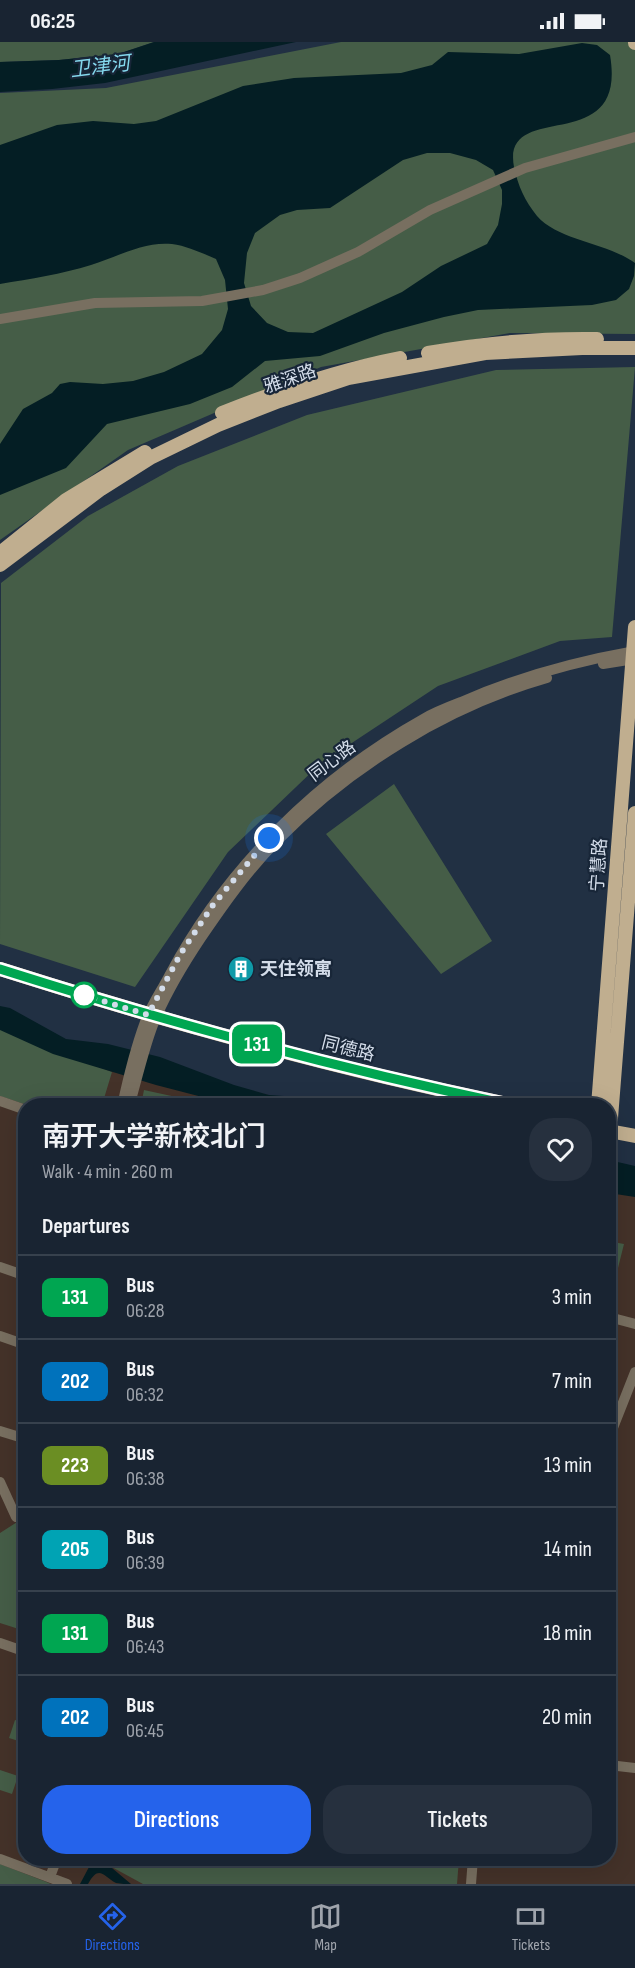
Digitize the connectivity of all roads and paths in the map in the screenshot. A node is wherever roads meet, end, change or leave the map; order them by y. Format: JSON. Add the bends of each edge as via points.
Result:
{"nodes":[{"id":1,"x":635,"y":137,"type":"edge"},
{"id":2,"x":0,"y":319,"type":"edge"},
{"id":3,"x":635,"y":340,"type":"edge"},
{"id":4,"x":635,"y":348,"type":"edge"},
{"id":5,"x":0,"y":553,"type":"edge"},
{"id":6,"x":0,"y":565,"type":"edge"},
{"id":7,"x":635,"y":627,"type":"edge"},
{"id":8,"x":634,"y":655,"type":"edge"},
{"id":9,"x":635,"y":813,"type":"edge"},
{"id":10,"x":0,"y":969,"type":"edge"},
{"id":11,"x":0,"y":979,"type":"edge"},
{"id":12,"x":151,"y":1020,"type":"junction"},
{"id":13,"x":127,"y":1098,"type":"edge"},
{"id":14,"x":450,"y":1098,"type":"edge"},
{"id":15,"x":482,"y":1098,"type":"edge"},
{"id":16,"x":599,"y":1098,"type":"edge"},
{"id":17,"x":612,"y":1098,"type":"edge"},
{"id":18,"x":0,"y":1101,"type":"edge"},
{"id":19,"x":18,"y":1107,"type":"edge"},
{"id":20,"x":616,"y":1128,"type":"edge"},
{"id":21,"x":635,"y":1128,"type":"edge"},
{"id":22,"x":616,"y":1130,"type":"edge"},
{"id":23,"x":635,"y":1136,"type":"edge"},
{"id":24,"x":0,"y":1267,"type":"edge"},
{"id":25,"x":18,"y":1273,"type":"edge"},
{"id":26,"x":616,"y":1319,"type":"edge"},
{"id":27,"x":635,"y":1324,"type":"edge"},
{"id":28,"x":0,"y":1336,"type":"edge"},
{"id":29,"x":18,"y":1342,"type":"edge"},
{"id":30,"x":635,"y":1372,"type":"edge"},
{"id":31,"x":616,"y":1420,"type":"edge"},
{"id":32,"x":0,"y":1431,"type":"edge"},
{"id":33,"x":18,"y":1437,"type":"edge"},
{"id":34,"x":0,"y":1482,"type":"edge"},
{"id":35,"x":16,"y":1517,"type":"dead end"},
{"id":36,"x":0,"y":1643,"type":"edge"},
{"id":37,"x":18,"y":1649,"type":"edge"},
{"id":38,"x":616,"y":1766,"type":"edge"},
{"id":39,"x":635,"y":1767,"type":"edge"},
{"id":40,"x":0,"y":1859,"type":"edge"},
{"id":41,"x":18,"y":1865,"type":"edge"},
{"id":42,"x":19,"y":1866,"type":"edge"},
{"id":43,"x":54,"y":1866,"type":"edge"},
{"id":44,"x":472,"y":1866,"type":"edge"},
{"id":45,"x":50,"y":1877,"type":"junction"},
{"id":46,"x":67,"y":1884,"type":"edge"},
{"id":47,"x":471,"y":1884,"type":"edge"}],
"edges":[{"from":1,"to":2,"type":"street","via":[[525,168],[430,210],[358,252],[263,290],[217,299],[95,303]]},
{"from":3,"to":5,"type":"main road","name":"雅深路","via":[[529,339],[475,344],[359,366],[287,387],[218,415],[129,460],[66,500]]},
{"from":4,"to":6,"type":"main road","name":"雅深路","via":[[485,353],[348,378],[289,398],[218,425],[150,458],[101,489]]},
{"from":7,"to":8,"type":"main road","name":"宁慧路"},
{"from":8,"to":12,"type":"street","name":"同心路","via":[[568,665],[502,684],[425,718],[341,772],[277,831],[213,905],[181,953]]},
{"from":8,"to":16,"type":"main road","name":"宁慧路"},
{"from":9,"to":17,"type":"main road","name":"宁慧路"},
{"from":10,"to":12,"type":"main road","name":"同德路"},
{"from":11,"to":12,"type":"main road","name":"同德路"},
{"from":12,"to":13,"type":"street","name":"同心路"},
{"from":12,"to":14,"type":"main road","name":"同德路","via":[[308,1065]]},
{"from":12,"to":15,"type":"main road","name":"同德路"},
{"from":18,"to":19,"type":"street"},
{"from":20,"to":21,"type":"main road"},
{"from":22,"to":23,"type":"main road"},
{"from":24,"to":25,"type":"street"},
{"from":26,"to":27,"type":"street"},
{"from":28,"to":29,"type":"street"},
{"from":30,"to":31,"type":"street"},
{"from":32,"to":33,"type":"street"},
{"from":34,"to":35,"type":"street"},
{"from":36,"to":37,"type":"street"},
{"from":38,"to":39,"type":"street"},
{"from":40,"to":41,"type":"street"},
{"from":42,"to":45,"type":"street"},
{"from":43,"to":45,"type":"street"},
{"from":44,"to":47,"type":"street"},
{"from":45,"to":46,"type":"street"}]}
